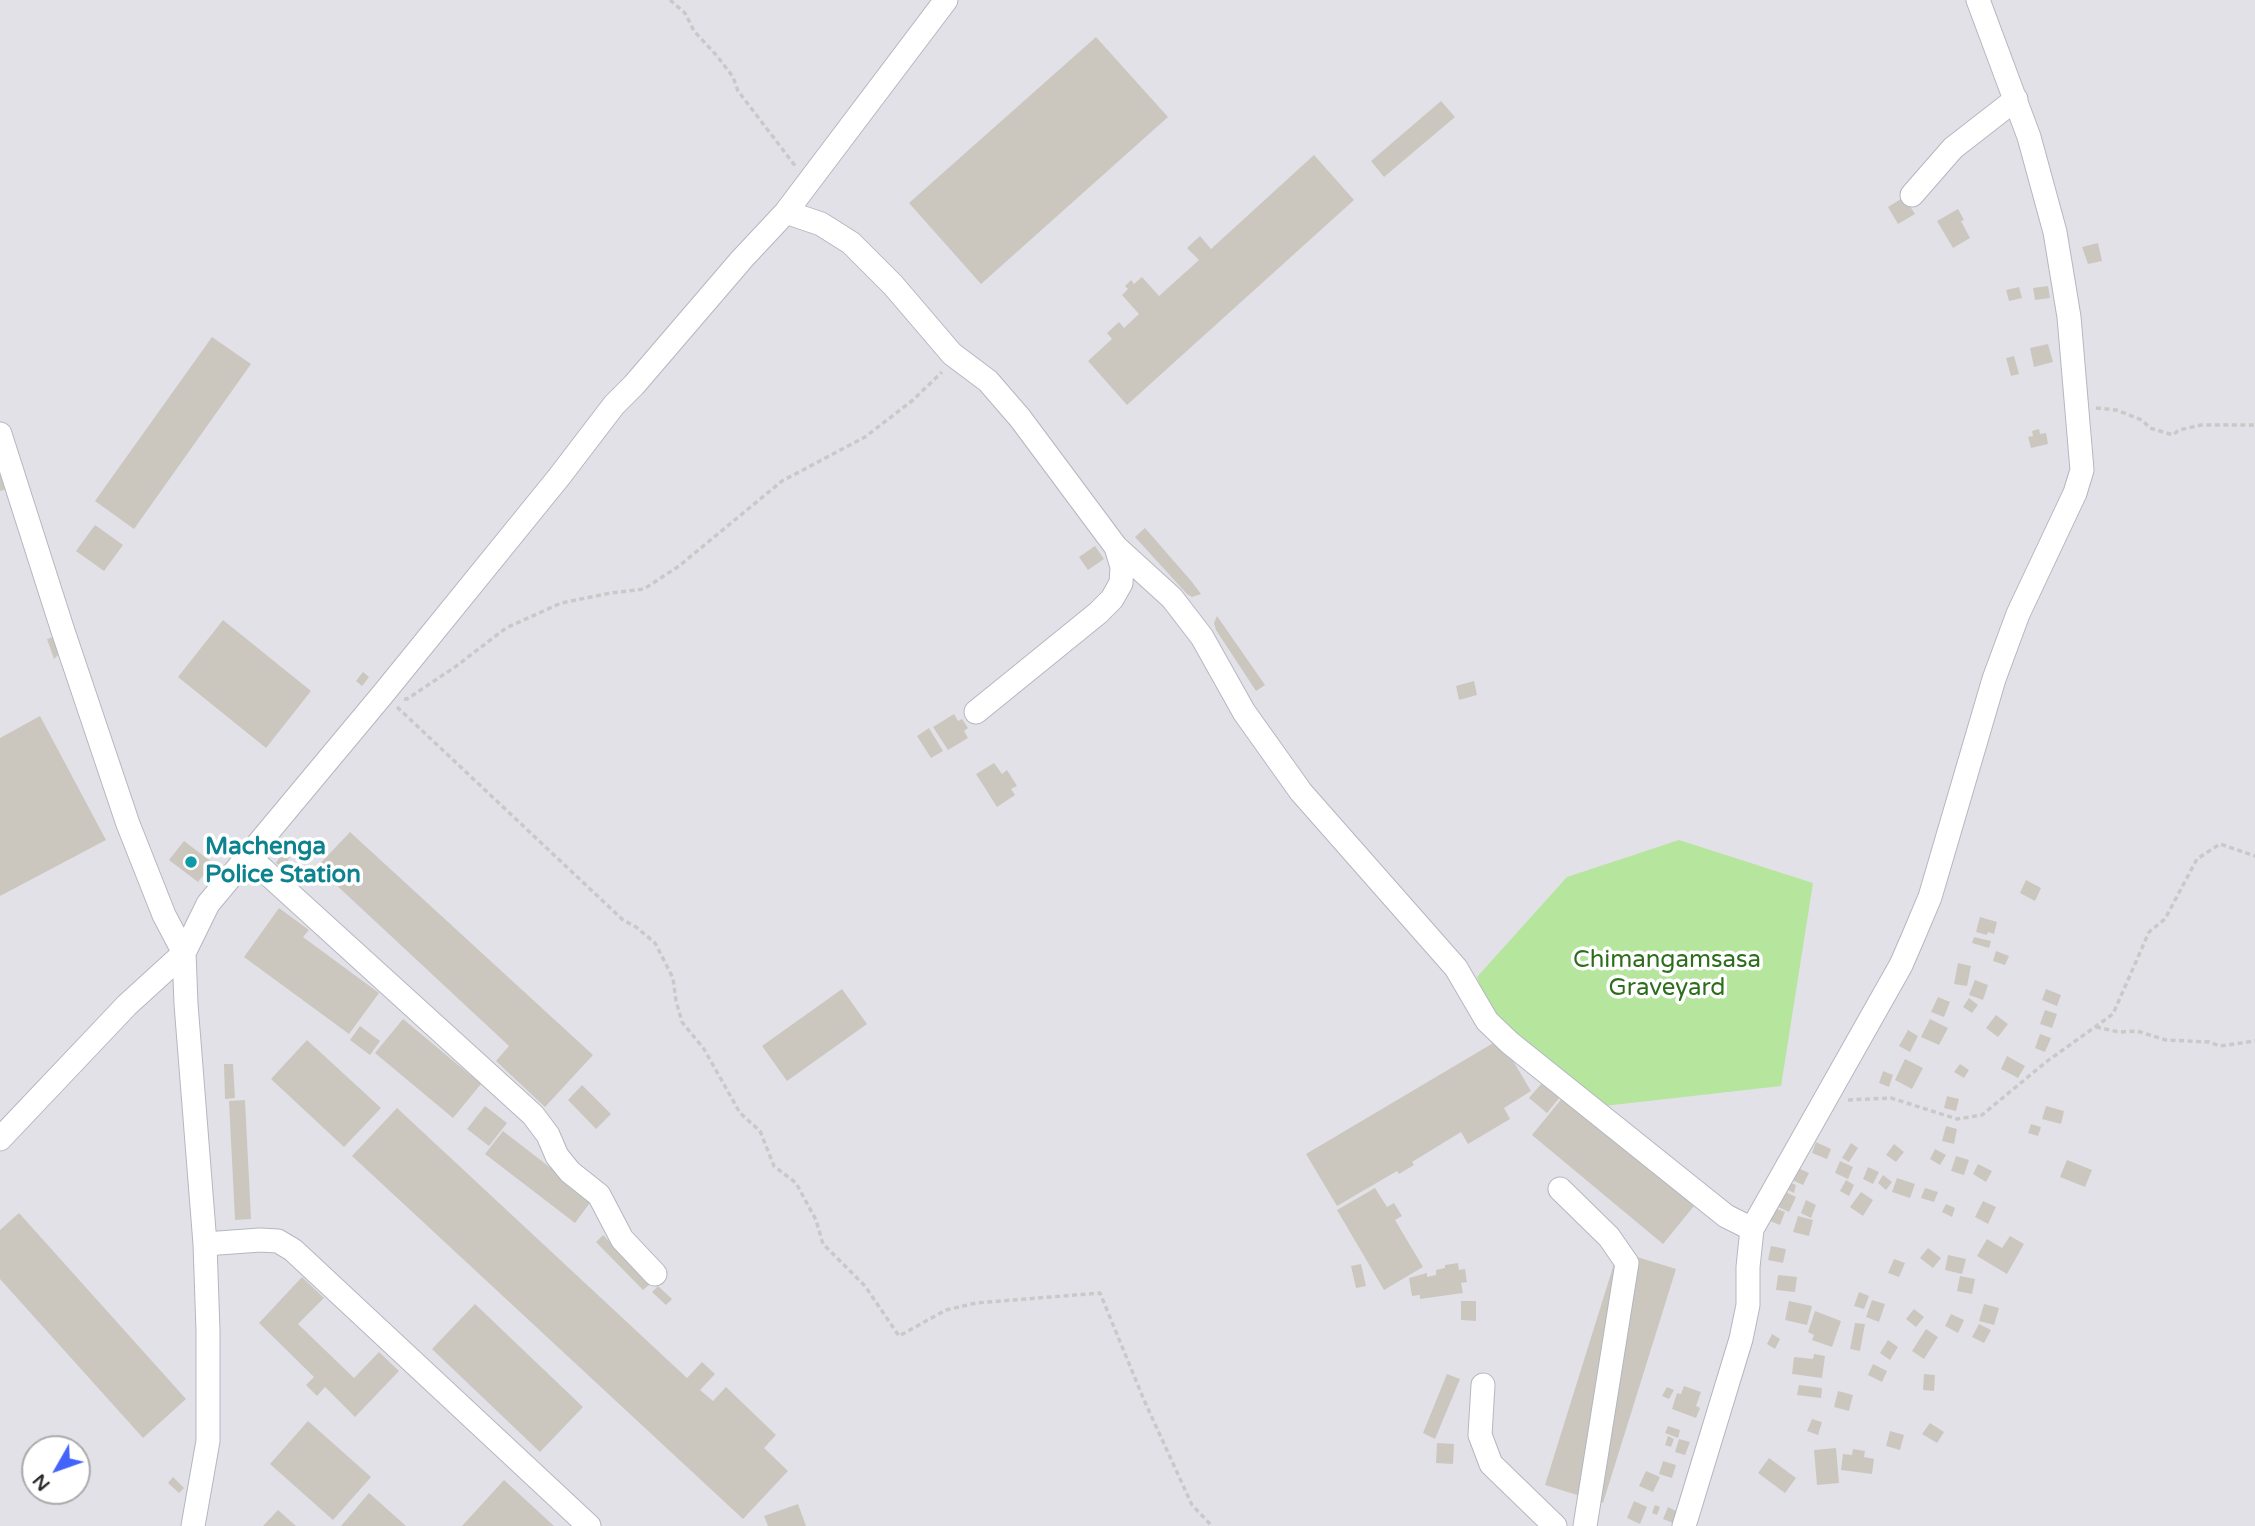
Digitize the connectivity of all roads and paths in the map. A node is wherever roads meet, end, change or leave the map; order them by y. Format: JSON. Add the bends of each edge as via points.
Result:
{"nodes":[{"id":1,"x":670,"y":0,"type":"edge"},
{"id":2,"x":946,"y":0,"type":"edge"},
{"id":3,"x":1978,"y":0,"type":"edge"},
{"id":4,"x":2016,"y":99,"type":"junction"},
{"id":5,"x":808,"y":183,"type":"junction"},
{"id":6,"x":1912,"y":195,"type":"dead end"},
{"id":7,"x":786,"y":212,"type":"junction"},
{"id":8,"x":971,"y":366,"type":"junction"},
{"id":9,"x":2078,"y":408,"type":"junction"},
{"id":10,"x":2255,"y":425,"type":"edge"},
{"id":11,"x":0,"y":434,"type":"edge"},
{"id":12,"x":1116,"y":547,"type":"junction"},
{"id":13,"x":383,"y":694,"type":"junction"},
{"id":14,"x":976,"y":712,"type":"dead end"},
{"id":15,"x":247,"y":855,"type":"junction"},
{"id":16,"x":2255,"y":856,"type":"edge"},
{"id":17,"x":184,"y":953,"type":"junction"},
{"id":18,"x":2096,"y":1027,"type":"junction"},
{"id":19,"x":2255,"y":1041,"type":"edge"},
{"id":20,"x":1819,"y":1108,"type":"junction"},
{"id":21,"x":0,"y":1139,"type":"edge"},
{"id":22,"x":1560,"y":1189,"type":"dead end"},
{"id":23,"x":1752,"y":1229,"type":"junction"},
{"id":24,"x":205,"y":1244,"type":"junction"},
{"id":25,"x":655,"y":1275,"type":"dead end"},
{"id":26,"x":1483,"y":1385,"type":"dead end"},
{"id":27,"x":193,"y":1526,"type":"edge"},
{"id":28,"x":589,"y":1526,"type":"edge"},
{"id":29,"x":1212,"y":1526,"type":"edge"},
{"id":30,"x":1555,"y":1526,"type":"edge"},
{"id":31,"x":1585,"y":1526,"type":"edge"},
{"id":32,"x":1684,"y":1526,"type":"edge"}],
"edges":[{"from":1,"to":5,"type":"path","via":[[685,13]]},
{"from":2,"to":5,"type":"street"},
{"from":3,"to":4,"type":"street"},
{"from":4,"to":6,"type":"street","via":[[1952,148]]},
{"from":4,"to":9,"type":"street","via":[[2054,232]]},
{"from":5,"to":7,"type":"street"},
{"from":7,"to":8,"type":"street","via":[[821,224],[851,243],[952,354]]},
{"from":7,"to":13,"type":"street","via":[[614,405]]},
{"from":8,"to":12,"type":"street","via":[[1020,418]]},
{"from":8,"to":13,"type":"path","via":[[946,369],[865,438],[782,481],[644,589],[561,603],[506,628],[407,699]]},
{"from":9,"to":10,"type":"path","via":[[2116,410],[2173,435],[2201,425]]},
{"from":9,"to":20,"type":"street","via":[[2082,470],[2075,494],[2018,614],[1999,666],[1930,897],[1901,965]]},
{"from":11,"to":17,"type":"street","via":[[128,824]]},
{"from":12,"to":14,"type":"street","via":[[1121,583],[1112,599]]},
{"from":12,"to":23,"type":"street","via":[[1172,598],[1301,792],[1456,968],[1487,1021],[1719,1210]]},
{"from":13,"to":15,"type":"street"},
{"from":13,"to":29,"type":"path","via":[[623,920],[655,943],[673,978],[682,1021],[704,1049],[740,1113],[760,1131],[774,1166],[796,1184],[823,1244],[865,1286],[899,1336],[946,1310],[1100,1293],[1192,1505]]},
{"from":15,"to":17,"type":"street","via":[[208,904]]},
{"from":15,"to":25,"type":"street","via":[[533,1115],[557,1156],[599,1195],[622,1239]]},
{"from":16,"to":18,"type":"path","via":[[2220,844],[2197,859],[2165,919],[2149,932],[2113,1014]]},
{"from":17,"to":21,"type":"street","via":[[127,1005]]},
{"from":17,"to":24,"type":"street"},
{"from":18,"to":19,"type":"path","via":[[2220,1046]]},
{"from":18,"to":20,"type":"path","via":[[1982,1115],[1957,1119],[1891,1098],[1853,1099]]},
{"from":20,"to":23,"type":"street"},
{"from":22,"to":31,"type":"street","via":[[1609,1237],[1627,1263]]},
{"from":23,"to":32,"type":"street","via":[[1748,1305],[1741,1339]]},
{"from":24,"to":27,"type":"street","via":[[208,1441]]},
{"from":24,"to":28,"type":"street","via":[[278,1241],[293,1250]]},
{"from":26,"to":30,"type":"street","via":[[1480,1435],[1491,1464]]}]}
